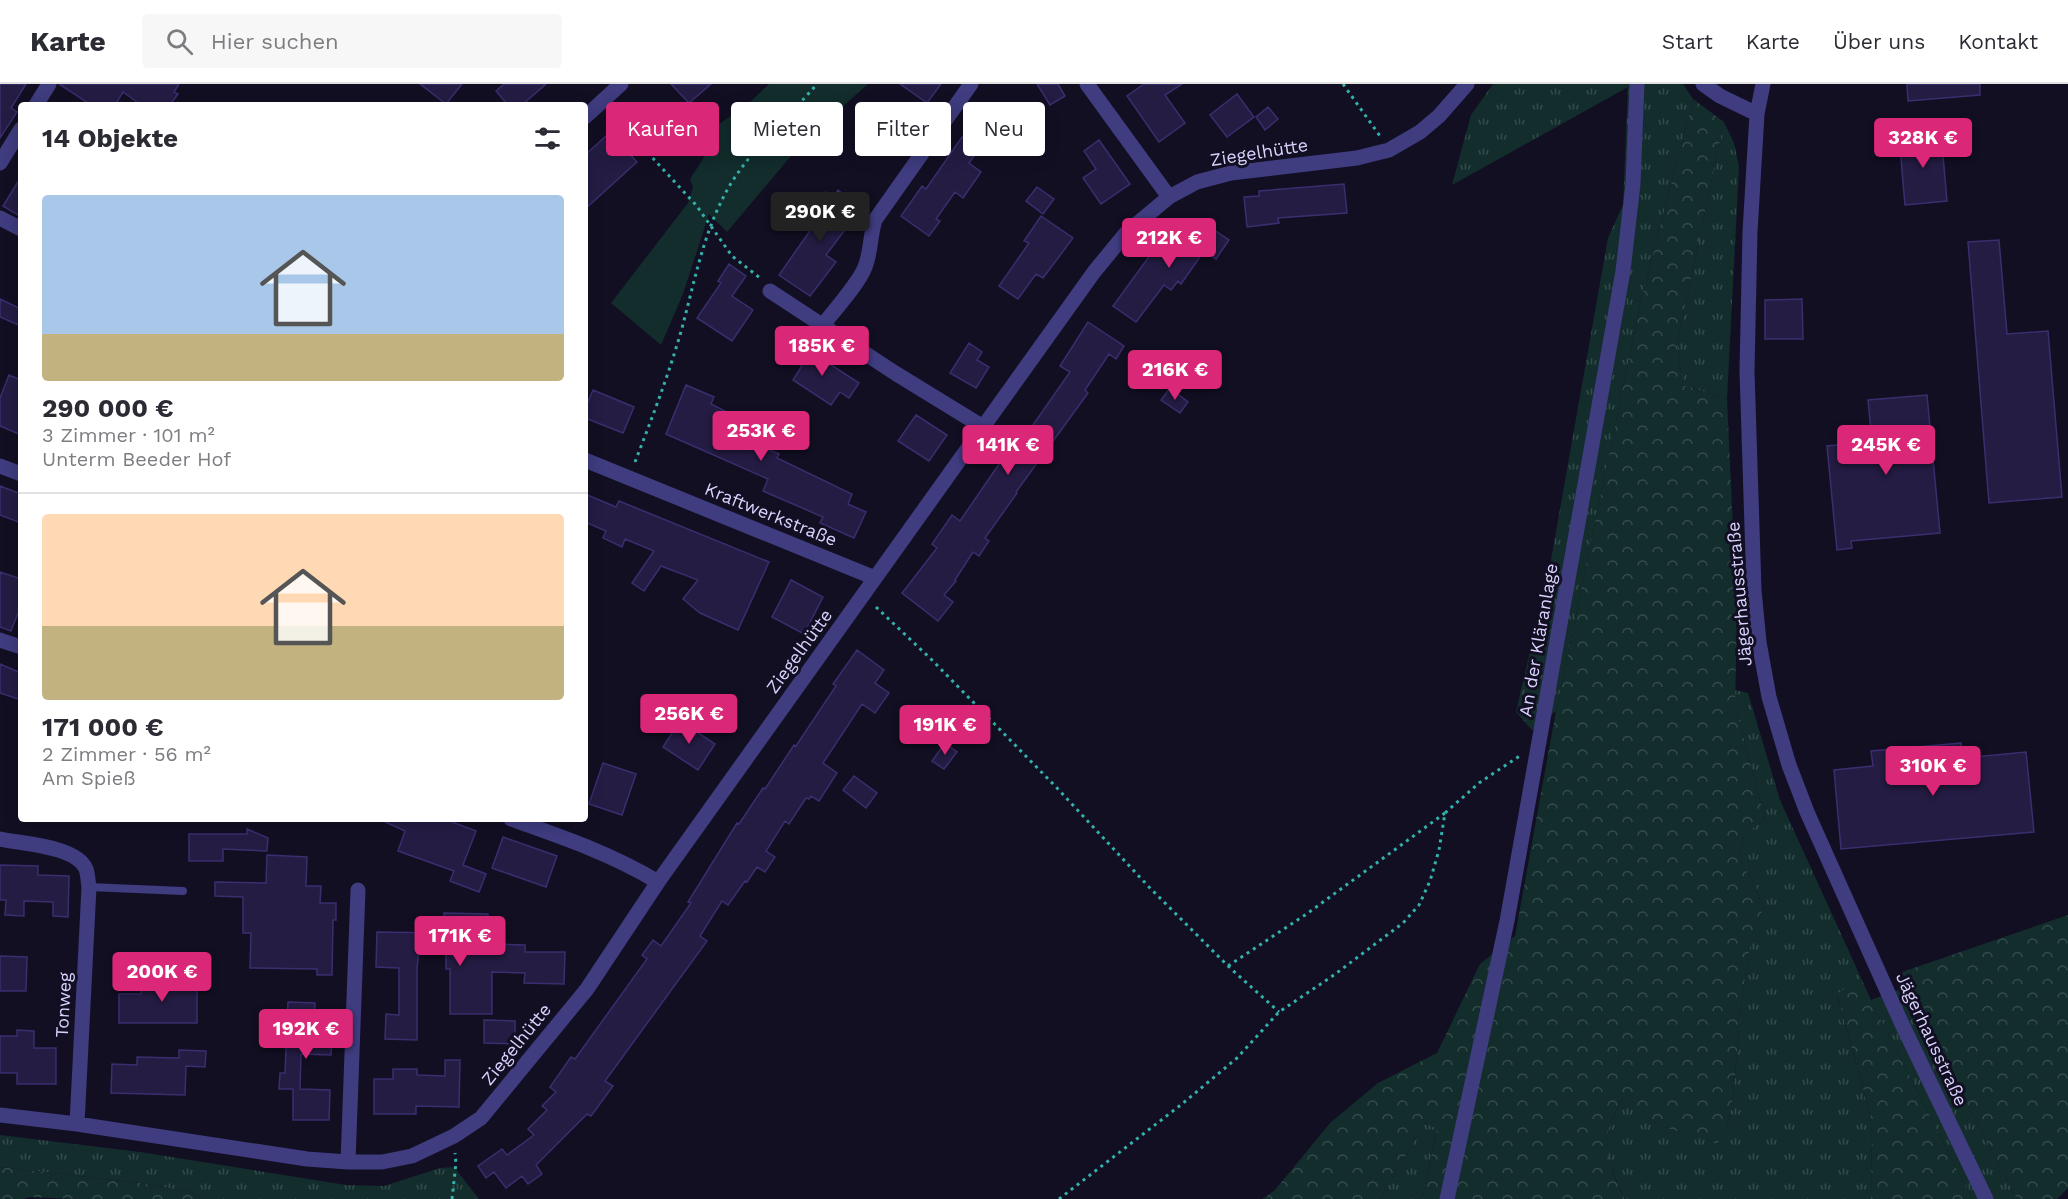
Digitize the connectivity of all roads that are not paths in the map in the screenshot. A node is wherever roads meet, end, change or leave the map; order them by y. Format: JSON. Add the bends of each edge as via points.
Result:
{"nodes":[{"id":1,"x":49,"y":84,"type":"edge"},
{"id":2,"x":621,"y":84,"type":"edge"},
{"id":3,"x":971,"y":84,"type":"edge"},
{"id":4,"x":1087,"y":84,"type":"edge"},
{"id":5,"x":1467,"y":84,"type":"edge"},
{"id":6,"x":1637,"y":84,"type":"edge"},
{"id":7,"x":1702,"y":84,"type":"edge"},
{"id":8,"x":1763,"y":84,"type":"edge"},
{"id":9,"x":38,"y":102,"type":"edge"},
{"id":10,"x":588,"y":114,"type":"edge"},
{"id":11,"x":1757,"y":114,"type":"junction"},
{"id":12,"x":18,"y":134,"type":"edge"},
{"id":13,"x":0,"y":163,"type":"edge"},
{"id":14,"x":1169,"y":197,"type":"junction"},
{"id":15,"x":0,"y":218,"type":"edge"},
{"id":16,"x":18,"y":227,"type":"edge"},
{"id":17,"x":770,"y":291,"type":"road end"},
{"id":18,"x":822,"y":326,"type":"junction"},
{"id":19,"x":983,"y":427,"type":"junction"},
{"id":20,"x":588,"y":461,"type":"edge"},
{"id":21,"x":0,"y":466,"type":"edge"},
{"id":22,"x":18,"y":473,"type":"edge"},
{"id":23,"x":875,"y":578,"type":"junction"},
{"id":24,"x":0,"y":640,"type":"edge"},
{"id":25,"x":18,"y":646,"type":"edge"},
{"id":26,"x":519,"y":822,"type":"edge"},
{"id":27,"x":0,"y":839,"type":"edge"},
{"id":28,"x":658,"y":882,"type":"junction"},
{"id":29,"x":89,"y":887,"type":"junction"},
{"id":30,"x":183,"y":891,"type":"dead end"},
{"id":31,"x":358,"y":891,"type":"dead end"},
{"id":32,"x":0,"y":1115,"type":"edge"},
{"id":33,"x":77,"y":1124,"type":"junction"},
{"id":34,"x":348,"y":1162,"type":"junction"},
{"id":35,"x":1447,"y":1199,"type":"edge"},
{"id":36,"x":1986,"y":1199,"type":"edge"}],
"edges":[{"from":1,"to":9,"type":"street"},
{"from":2,"to":10,"type":"street"},
{"from":3,"to":18,"type":"street","via":[[875,220],[864,270]]},
{"from":4,"to":14,"type":"street"},
{"from":5,"to":14,"type":"street","name":"Ziegelhütte","via":[[1439,116],[1389,150],[1357,158],[1232,173],[1197,182]]},
{"from":6,"to":35,"type":"street","name":"An der Kläranlage","via":[[1633,184],[1623,271],[1507,921]]},
{"from":7,"to":11,"type":"street"},
{"from":8,"to":11,"type":"street","name":"Jägerhausstraße"},
{"from":11,"to":36,"type":"street","name":"Jägerhausstraße","via":[[1747,371],[1754,590],[1769,697],[1807,812]]},
{"from":12,"to":13,"type":"street"},
{"from":14,"to":19,"type":"street","name":"Ziegelhütte","via":[[1126,233],[1094,272]]},
{"from":15,"to":16,"type":"street"},
{"from":17,"to":18,"type":"street"},
{"from":18,"to":19,"type":"street"},
{"from":19,"to":23,"type":"street","name":"Ziegelhütte"},
{"from":20,"to":23,"type":"street","name":"Kraftwerkstraße"},
{"from":21,"to":22,"type":"street"},
{"from":23,"to":28,"type":"street","name":"Ziegelhütte"},
{"from":24,"to":25,"type":"street"},
{"from":26,"to":28,"type":"street","via":[[601,852]]},
{"from":27,"to":29,"type":"street","name":"Tonweg","via":[[75,856],[86,868]]},
{"from":28,"to":34,"type":"street","name":"Ziegelhütte","via":[[587,989],[481,1118],[454,1137],[412,1156],[382,1162]]},
{"from":29,"to":30,"type":"lane"},
{"from":29,"to":33,"type":"street","name":"Tonweg"},
{"from":31,"to":34,"type":"street"},
{"from":32,"to":33,"type":"street","name":"Ziegelhütte"},
{"from":33,"to":34,"type":"street","name":"Ziegelhütte"}]}
